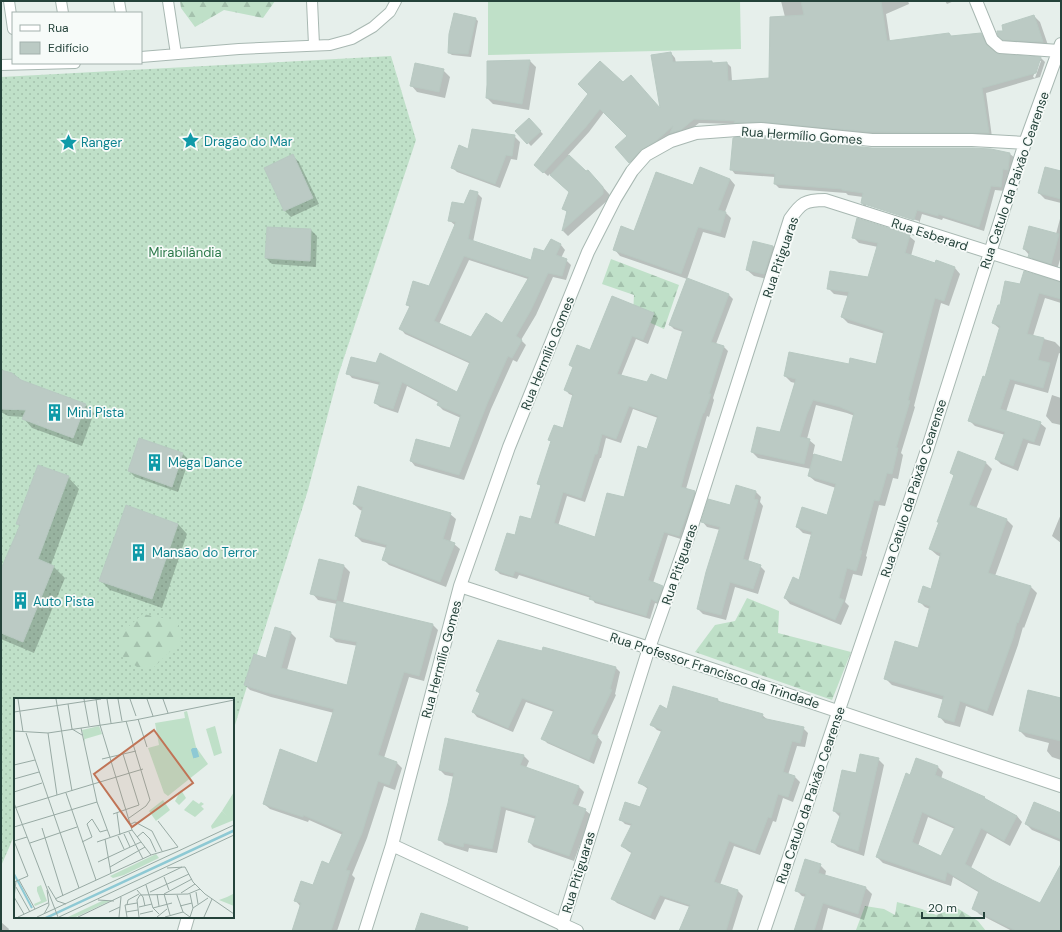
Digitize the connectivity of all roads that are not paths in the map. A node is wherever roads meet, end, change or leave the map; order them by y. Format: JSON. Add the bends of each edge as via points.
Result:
{"nodes":[{"id":1,"x":9,"y":1,"type":"edge"},
{"id":2,"x":61,"y":1,"type":"edge"},
{"id":3,"x":119,"y":1,"type":"edge"},
{"id":4,"x":168,"y":1,"type":"edge"},
{"id":5,"x":312,"y":1,"type":"edge"},
{"id":6,"x":396,"y":1,"type":"edge"},
{"id":7,"x":976,"y":1,"type":"edge"},
{"id":8,"x":63,"y":12,"type":"edge"},
{"id":9,"x":121,"y":12,"type":"edge"},
{"id":10,"x":12,"y":22,"type":"edge"},
{"id":11,"x":314,"y":45,"type":"junction"},
{"id":12,"x":1060,"y":48,"type":"edge"},
{"id":13,"x":176,"y":54,"type":"junction"},
{"id":14,"x":142,"y":57,"type":"edge"},
{"id":15,"x":18,"y":64,"type":"edge"},
{"id":16,"x":1,"y":65,"type":"edge"},
{"id":17,"x":1025,"y":143,"type":"junction"},
{"id":18,"x":799,"y":206,"type":"joint"},
{"id":19,"x":989,"y":253,"type":"junction"},
{"id":20,"x":1061,"y":275,"type":"edge"},
{"id":21,"x":460,"y":586,"type":"junction"},
{"id":22,"x":649,"y":648,"type":"junction"},
{"id":23,"x":839,"y":711,"type":"junction"},
{"id":24,"x":1061,"y":786,"type":"edge"},
{"id":25,"x":392,"y":845,"type":"junction"},
{"id":26,"x":188,"y":918,"type":"edge"},
{"id":27,"x":562,"y":924,"type":"junction"},
{"id":28,"x":184,"y":931,"type":"edge"},
{"id":29,"x":365,"y":931,"type":"edge"},
{"id":30,"x":577,"y":931,"type":"edge"},
{"id":31,"x":764,"y":931,"type":"edge"}],
"edges":[{"from":1,"to":10,"type":"lane"},
{"from":2,"to":8,"type":"lane"},
{"from":3,"to":9,"type":"lane"},
{"from":4,"to":13,"type":"lane"},
{"from":5,"to":11,"type":"lane"},
{"from":6,"to":11,"type":"lane","via":[[390,12],[373,27],[352,38],[330,45]]},
{"from":7,"to":12,"type":"street","via":[[992,40],[1000,47]]},
{"from":11,"to":13,"type":"lane"},
{"from":12,"to":17,"type":"street","name":"Rua Catulo da Paixão Cearense"},
{"from":13,"to":14,"type":"lane"},
{"from":15,"to":16,"type":"lane"},
{"from":17,"to":19,"type":"street","name":"Rua Catulo da Paixão Cearense"},
{"from":17,"to":21,"type":"street","name":"Rua Hermílio Gomes","via":[[872,140],[761,129],[696,134],[671,141],[646,155],[632,171],[615,199],[588,252],[509,447]]},
{"from":18,"to":19,"type":"street","name":"Rua Esberard","via":[[812,200],[825,200]]},
{"from":18,"to":22,"type":"street","name":"Rua Pitiguaras","via":[[790,219],[690,532]]},
{"from":19,"to":20,"type":"street","name":"Rua Esberard"},
{"from":19,"to":23,"type":"street","name":"Rua Catulo da Paixão Cearense","via":[[928,447]]},
{"from":21,"to":22,"type":"street","name":"Rua Professor Francisco da Trindade"},
{"from":21,"to":25,"type":"street","name":"Rua Hermílio Gomes"},
{"from":22,"to":23,"type":"street","name":"Rua Professor Francisco da Trindade"},
{"from":22,"to":27,"type":"street","name":"Rua Pitiguaras"},
{"from":23,"to":24,"type":"street","name":"Rua Professor Francisco da Trindade"},
{"from":23,"to":31,"type":"street","name":"Rua Catulo da Paixão Cearense"},
{"from":25,"to":27,"type":"street"},
{"from":25,"to":29,"type":"street","name":"Rua Hermílio Gomes"},
{"from":26,"to":28,"type":"street"},
{"from":27,"to":30,"type":"street"}]}
